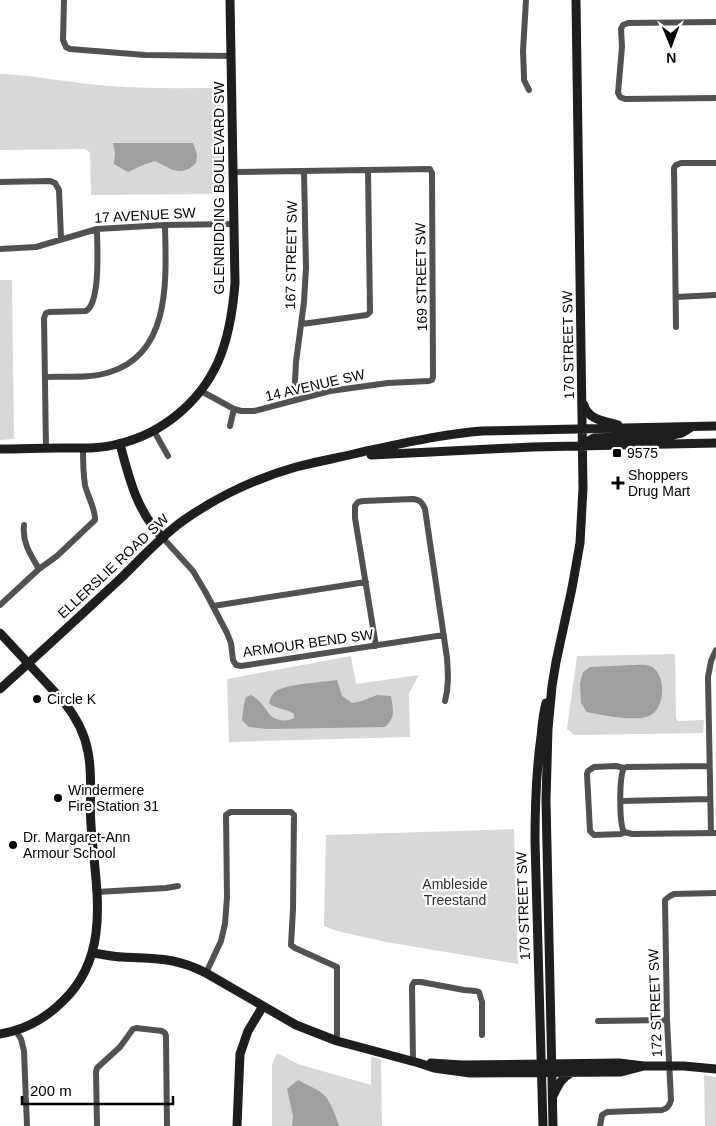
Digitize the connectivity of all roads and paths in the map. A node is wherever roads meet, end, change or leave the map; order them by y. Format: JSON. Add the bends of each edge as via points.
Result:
{"nodes":[{"id":1,"x":64,"y":0,"type":"edge"},
{"id":2,"x":230,"y":0,"type":"edge"},
{"id":3,"x":526,"y":0,"type":"edge"},
{"id":4,"x":576,"y":0,"type":"edge"},
{"id":5,"x":716,"y":22,"type":"edge"},
{"id":6,"x":231,"y":56,"type":"junction"},
{"id":7,"x":529,"y":90,"type":"dead end"},
{"id":8,"x":716,"y":98,"type":"edge"},
{"id":9,"x":716,"y":163,"type":"edge"},
{"id":10,"x":368,"y":170,"type":"junction"},
{"id":11,"x":304,"y":171,"type":"junction"},
{"id":12,"x":234,"y":172,"type":"junction"},
{"id":13,"x":0,"y":182,"type":"edge"},
{"id":14,"x":234,"y":224,"type":"junction"},
{"id":15,"x":165,"y":225,"type":"junction"},
{"id":16,"x":97,"y":229,"type":"junction"},
{"id":17,"x":61,"y":238,"type":"junction"},
{"id":18,"x":0,"y":249,"type":"edge"},
{"id":19,"x":716,"y":296,"type":"edge"},
{"id":20,"x":676,"y":297,"type":"junction"},
{"id":21,"x":302,"y":324,"type":"junction"},
{"id":22,"x":676,"y":327,"type":"dead end"},
{"id":23,"x":45,"y":377,"type":"junction"},
{"id":24,"x":432,"y":380,"type":"joint"},
{"id":25,"x":201,"y":391,"type":"junction"},
{"id":26,"x":296,"y":400,"type":"junction"},
{"id":27,"x":582,"y":400,"type":"junction"},
{"id":28,"x":234,"y":409,"type":"junction"},
{"id":29,"x":230,"y":426,"type":"dead end"},
{"id":30,"x":716,"y":426,"type":"edge"},
{"id":31,"x":692,"y":427,"type":"junction"},
{"id":32,"x":583,"y":428,"type":"junction"},
{"id":33,"x":631,"y":428,"type":"junction"},
{"id":34,"x":154,"y":431,"type":"junction"},
{"id":35,"x":716,"y":443,"type":"edge"},
{"id":36,"x":120,"y":444,"type":"junction"},
{"id":37,"x":583,"y":446,"type":"junction"},
{"id":38,"x":46,"y":448,"type":"junction"},
{"id":39,"x":83,"y":448,"type":"junction"},
{"id":40,"x":0,"y":449,"type":"edge"},
{"id":41,"x":468,"y":450,"type":"junction"},
{"id":42,"x":168,"y":456,"type":"dead end"},
{"id":43,"x":343,"y":456,"type":"junction"},
{"id":44,"x":24,"y":525,"type":"dead end"},
{"id":45,"x":163,"y":538,"type":"junction"},
{"id":46,"x":39,"y":569,"type":"junction"},
{"id":47,"x":366,"y":582,"type":"junction"},
{"id":48,"x":0,"y":605,"type":"edge"},
{"id":49,"x":213,"y":606,"type":"junction"},
{"id":50,"x":0,"y":632,"type":"edge"},
{"id":51,"x":444,"y":635,"type":"junction"},
{"id":52,"x":376,"y":646,"type":"junction"},
{"id":53,"x":716,"y":650,"type":"edge"},
{"id":54,"x":28,"y":662,"type":"junction"},
{"id":55,"x":552,"y":686,"type":"junction"},
{"id":56,"x":0,"y":689,"type":"edge"},
{"id":57,"x":445,"y":701,"type":"dead end"},
{"id":58,"x":709,"y":766,"type":"junction"},
{"id":59,"x":624,"y":768,"type":"junction"},
{"id":60,"x":710,"y":799,"type":"junction"},
{"id":61,"x":621,"y":800,"type":"junction"},
{"id":62,"x":624,"y":832,"type":"junction"},
{"id":63,"x":713,"y":833,"type":"edge"},
{"id":64,"x":178,"y":886,"type":"dead end"},
{"id":65,"x":97,"y":892,"type":"junction"},
{"id":66,"x":716,"y":893,"type":"edge"},
{"id":67,"x":92,"y":952,"type":"junction"},
{"id":68,"x":206,"y":973,"type":"junction"},
{"id":69,"x":263,"y":1006,"type":"junction"},
{"id":70,"x":667,"y":1020,"type":"junction"},
{"id":71,"x":598,"y":1021,"type":"dead end"},
{"id":72,"x":16,"y":1030,"type":"junction"},
{"id":73,"x":0,"y":1034,"type":"edge"},
{"id":74,"x":482,"y":1035,"type":"dead end"},
{"id":75,"x":337,"y":1040,"type":"junction"},
{"id":76,"x":552,"y":1043,"type":"junction"},
{"id":77,"x":416,"y":1062,"type":"junction"},
{"id":78,"x":567,"y":1063,"type":"junction"},
{"id":79,"x":644,"y":1066,"type":"junction"},
{"id":80,"x":669,"y":1066,"type":"junction"},
{"id":81,"x":542,"y":1068,"type":"junction"},
{"id":82,"x":552,"y":1068,"type":"junction"},
{"id":83,"x":716,"y":1069,"type":"edge"},
{"id":84,"x":574,"y":1072,"type":"junction"},
{"id":85,"x":552,"y":1098,"type":"junction"},
{"id":86,"x":26,"y":1126,"type":"edge"},
{"id":87,"x":96,"y":1126,"type":"edge"},
{"id":88,"x":167,"y":1126,"type":"edge"},
{"id":89,"x":237,"y":1126,"type":"edge"},
{"id":90,"x":543,"y":1126,"type":"edge"},
{"id":91,"x":553,"y":1126,"type":"edge"},
{"id":92,"x":600,"y":1126,"type":"edge"}],
"edges":[{"from":1,"to":6,"type":"street","via":[[63,40],[66,47],[124,54]]},
{"from":2,"to":6,"type":"main road","name":"GLENRIDDING BOULEVARD SW"},
{"from":3,"to":7,"type":"street","via":[[524,80]]},
{"from":4,"to":27,"type":"main road","name":"170 STREET SW"},
{"from":5,"to":8,"type":"street","via":[[623,25],[618,93],[625,99]]},
{"from":6,"to":12,"type":"main road","name":"GLENRIDDING BOULEVARD SW"},
{"from":9,"to":20,"type":"street","via":[[678,164],[674,168]]},
{"from":10,"to":11,"type":"street"},
{"from":10,"to":21,"type":"street","via":[[370,312]]},
{"from":10,"to":24,"type":"street","name":"169 STREET SW","via":[[431,171]]},
{"from":11,"to":12,"type":"street"},
{"from":11,"to":21,"type":"street","name":"167 STREET SW","via":[[306,268]]},
{"from":12,"to":14,"type":"main road","name":"GLENRIDDING BOULEVARD SW"},
{"from":13,"to":17,"type":"street","via":[[55,183],[59,190]]},
{"from":14,"to":15,"type":"street","name":"17 AVENUE SW"},
{"from":14,"to":25,"type":"main road","name":"GLENRIDDING BOULEVARD SW","via":[[235,283],[228,328],[218,361]]},
{"from":15,"to":16,"type":"street","name":"17 AVENUE SW"},
{"from":15,"to":23,"type":"street","via":[[166,288],[150,343],[125,366],[111,372]]},
{"from":16,"to":17,"type":"street","name":"17 AVENUE SW"},
{"from":16,"to":23,"type":"street","via":[[93,304],[86,311],[46,313]]},
{"from":17,"to":18,"type":"street","name":"17 AVENUE SW","via":[[36,247]]},
{"from":19,"to":20,"type":"street"},
{"from":20,"to":22,"type":"street"},
{"from":21,"to":26,"type":"street","name":"167 STREET SW","via":[[296,362]]},
{"from":23,"to":38,"type":"street"},
{"from":24,"to":26,"type":"street","name":"14 AVENUE SW","via":[[364,385]]},
{"from":25,"to":28,"type":"street","name":"14 AVENUE SW"},
{"from":25,"to":34,"type":"main road","name":"GLENRIDDING BOULEVARD SW","via":[[182,411]]},
{"from":26,"to":28,"type":"street","name":"14 AVENUE SW","via":[[254,411]]},
{"from":27,"to":32,"type":"main road","name":"170 STREET SW"},
{"from":27,"to":33,"type":"main road","via":[[588,414]]},
{"from":28,"to":29,"type":"street"},
{"from":30,"to":31,"type":"main road"},
{"from":31,"to":33,"type":"main road"},
{"from":31,"to":37,"type":"main road","via":[[672,435],[594,438]]},
{"from":32,"to":33,"type":"main road","name":"ELLERSLIE ROAD SW"},
{"from":32,"to":37,"type":"main road","name":"170 STREET SW"},
{"from":32,"to":41,"type":"main road","via":[[571,442],[484,445]]},
{"from":32,"to":43,"type":"main road","name":"ELLERSLIE ROAD SW","via":[[456,433]]},
{"from":34,"to":36,"type":"main road","name":"GLENRIDDING BOULEVARD SW"},
{"from":34,"to":42,"type":"street"},
{"from":35,"to":37,"type":"main road","name":"ELLERSLIE ROAD SW"},
{"from":36,"to":39,"type":"main road","name":"GLENRIDDING BOULEVARD SW"},
{"from":36,"to":45,"type":"main road","via":[[143,513]]},
{"from":37,"to":41,"type":"main road","name":"ELLERSLIE ROAD SW"},
{"from":37,"to":55,"type":"main road","name":"170 STREET SW","via":[[580,535]]},
{"from":38,"to":39,"type":"main road","name":"GLENRIDDING BOULEVARD SW"},
{"from":38,"to":40,"type":"main road","name":"GLENRIDDING BOULEVARD SW"},
{"from":39,"to":46,"type":"street","via":[[85,484],[96,517]]},
{"from":41,"to":43,"type":"main road","name":"ELLERSLIE ROAD SW"},
{"from":43,"to":45,"type":"main road","name":"ELLERSLIE ROAD SW","via":[[250,484],[206,506]]},
{"from":44,"to":46,"type":"street","via":[[25,543]]},
{"from":45,"to":49,"type":"street","name":"ARMOUR BEND SW","via":[[193,571]]},
{"from":45,"to":54,"type":"main road","name":"ELLERSLIE ROAD SW"},
{"from":46,"to":48,"type":"street"},
{"from":47,"to":49,"type":"street"},
{"from":47,"to":51,"type":"street","via":[[355,506],[363,501],[418,500],[426,509]]},
{"from":47,"to":52,"type":"street"},
{"from":49,"to":52,"type":"street","name":"ARMOUR BEND SW","via":[[227,633],[236,665]]},
{"from":50,"to":54,"type":"main road"},
{"from":51,"to":52,"type":"street","name":"ARMOUR BEND SW"},
{"from":51,"to":57,"type":"street","via":[[448,681]]},
{"from":53,"to":58,"type":"street","via":[[708,677]]},
{"from":54,"to":56,"type":"main road","name":"ELLERSLIE ROAD SW"},
{"from":54,"to":65,"type":"main road","via":[[71,711],[84,737],[90,765]]},
{"from":55,"to":76,"type":"main road","name":"170 STREET SW","via":[[546,800]]},
{"from":55,"to":81,"type":"main road","name":"170 STREET SW","via":[[544,710],[535,807]]},
{"from":58,"to":59,"type":"street"},
{"from":58,"to":60,"type":"street"},
{"from":59,"to":61,"type":"street"},
{"from":59,"to":62,"type":"street","via":[[594,767],[587,774],[591,833]]},
{"from":60,"to":61,"type":"street"},
{"from":60,"to":63,"type":"street"},
{"from":61,"to":62,"type":"street"},
{"from":62,"to":63,"type":"street"},
{"from":64,"to":65,"type":"street"},
{"from":65,"to":67,"type":"main road","via":[[97,930]]},
{"from":66,"to":70,"type":"street","name":"172 STREET SW","via":[[674,894],[665,903]]},
{"from":67,"to":68,"type":"main road","via":[[173,960]]},
{"from":67,"to":72,"type":"main road","via":[[85,972],[68,996],[40,1020]]},
{"from":68,"to":69,"type":"main road"},
{"from":68,"to":75,"type":"street","via":[[225,924],[226,815],[230,812],[291,812],[294,815],[291,944],[337,967]]},
{"from":69,"to":75,"type":"main road","via":[[296,1025]]},
{"from":69,"to":89,"type":"main road","via":[[248,1031],[240,1054]]},
{"from":70,"to":71,"type":"street"},
{"from":70,"to":80,"type":"street","name":"172 STREET SW"},
{"from":72,"to":73,"type":"main road"},
{"from":72,"to":86,"type":"street","via":[[24,1051]]},
{"from":74,"to":77,"type":"street","via":[[479,992],[414,982]]},
{"from":75,"to":77,"type":"main road"},
{"from":76,"to":78,"type":"main road"},
{"from":76,"to":82,"type":"main road","name":"170 STREET SW"},
{"from":77,"to":81,"type":"main road"},
{"from":78,"to":79,"type":"main road"},
{"from":78,"to":82,"type":"main road"},
{"from":79,"to":80,"type":"main road"},
{"from":79,"to":84,"type":"main road","via":[[621,1072]]},
{"from":80,"to":83,"type":"main road"},
{"from":80,"to":92,"type":"street","name":"172 STREET SW","via":[[671,1100],[668,1107],[662,1110],[610,1111],[602,1115]]},
{"from":81,"to":82,"type":"main road"},
{"from":81,"to":90,"type":"main road","name":"170 STREET SW"},
{"from":82,"to":84,"type":"main road"},
{"from":82,"to":85,"type":"main road","name":"170 STREET SW"},
{"from":84,"to":85,"type":"main road","via":[[561,1080]]},
{"from":85,"to":91,"type":"main road","name":"170 STREET SW"},
{"from":87,"to":88,"type":"street","via":[[97,1068],[136,1028],[162,1031],[166,1036]]}]}
